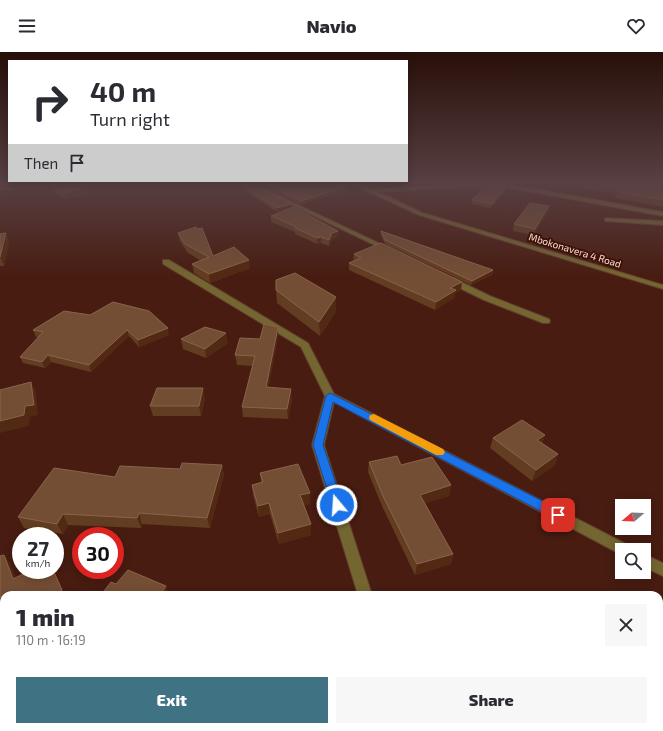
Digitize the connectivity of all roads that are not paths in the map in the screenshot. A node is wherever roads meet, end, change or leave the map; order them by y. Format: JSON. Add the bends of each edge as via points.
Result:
{"nodes":[{"id":1,"x":311,"y":213,"type":"edge"},
{"id":2,"x":418,"y":213,"type":"edge"},
{"id":3,"x":607,"y":220,"type":"dead end"},
{"id":4,"x":663,"y":223,"type":"edge"},
{"id":5,"x":398,"y":254,"type":"edge"},
{"id":6,"x":166,"y":262,"type":"dead end"},
{"id":7,"x":446,"y":278,"type":"edge"},
{"id":8,"x":663,"y":287,"type":"edge"},
{"id":9,"x":546,"y":321,"type":"dead end"},
{"id":10,"x":330,"y":396,"type":"junction"},
{"id":11,"x":615,"y":545,"type":"edge"},
{"id":12,"x":651,"y":564,"type":"edge"},
{"id":13,"x":663,"y":570,"type":"edge"},
{"id":14,"x":364,"y":591,"type":"edge"}],
"edges":[{"from":1,"to":5,"type":"street"},
{"from":2,"to":8,"type":"street","name":"Mbokonavera 4 Road"},
{"from":3,"to":4,"type":"street"},
{"from":6,"to":10,"type":"street","via":[[305,346]]},
{"from":7,"to":9,"type":"street","via":[[487,298]]},
{"from":10,"to":11,"type":"street"},
{"from":10,"to":14,"type":"street","via":[[318,445]]},
{"from":12,"to":13,"type":"street"}]}
